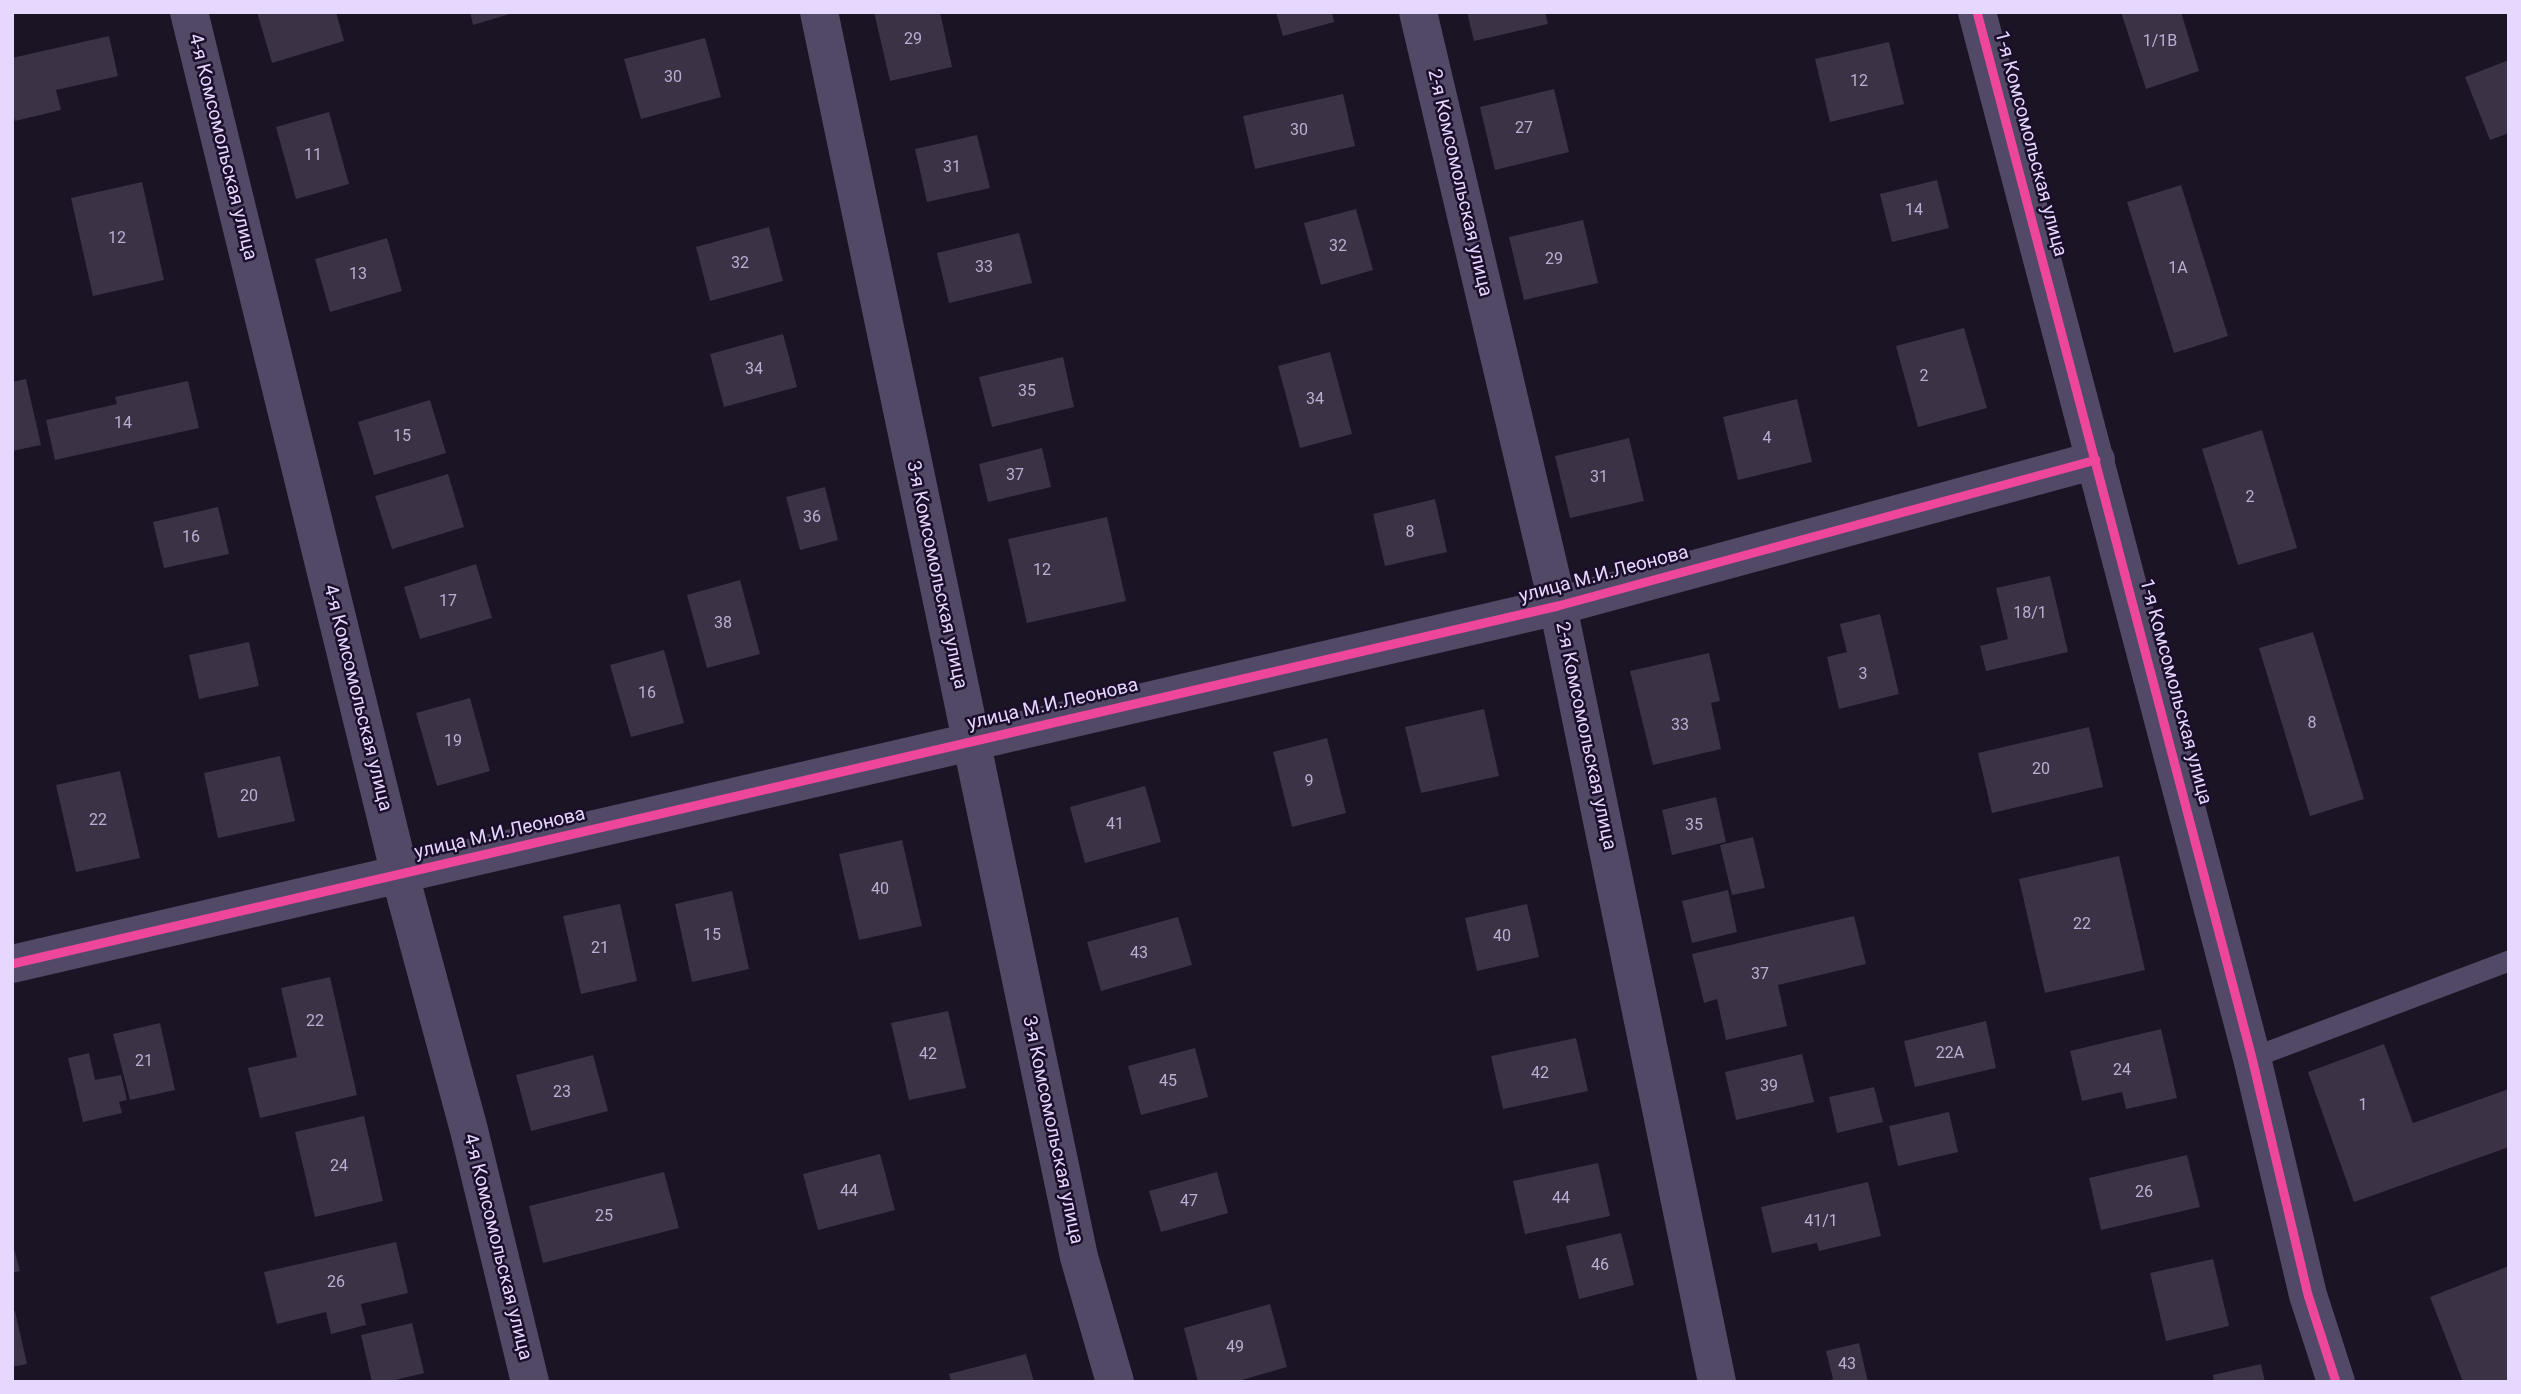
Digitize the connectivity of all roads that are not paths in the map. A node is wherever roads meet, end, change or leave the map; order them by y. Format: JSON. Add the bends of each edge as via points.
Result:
{"nodes":[{"id":1,"x":189,"y":12,"type":"edge"},
{"id":2,"x":818,"y":12,"type":"edge"},
{"id":3,"x":1419,"y":12,"type":"edge"},
{"id":4,"x":1977,"y":12,"type":"edge"},
{"id":5,"x":2096,"y":460,"type":"junction"},
{"id":6,"x":1558,"y":606,"type":"junction"},
{"id":7,"x":971,"y":741,"type":"junction"},
{"id":8,"x":400,"y":875,"type":"junction"},
{"id":9,"x":2509,"y":961,"type":"edge"},
{"id":10,"x":12,"y":964,"type":"edge"},
{"id":11,"x":2252,"y":1058,"type":"junction"},
{"id":12,"x":530,"y":1382,"type":"edge"},
{"id":13,"x":1115,"y":1382,"type":"edge"},
{"id":14,"x":1717,"y":1382,"type":"edge"},
{"id":15,"x":2336,"y":1382,"type":"edge"}],
"edges":[{"from":1,"to":8,"type":"street","name":"4-я Комсомольская улица"},
{"from":2,"to":7,"type":"street","name":"3-я Комсомольская улица"},
{"from":3,"to":6,"type":"street","name":"2-я Комсомольская улица"},
{"from":4,"to":5,"type":"street","name":"1-я Комсомольская улица"},
{"from":5,"to":6,"type":"street","name":"улица М.И.Леонова"},
{"from":5,"to":11,"type":"street","name":"1-я Комсомольская улица"},
{"from":6,"to":7,"type":"street","name":"улица М.И.Леонова"},
{"from":6,"to":14,"type":"street","name":"2-я Комсомольская улица"},
{"from":7,"to":8,"type":"street","name":"улица М.И.Леонова"},
{"from":7,"to":13,"type":"street","name":"3-я Комсомольская улица","via":[[1079,1257]]},
{"from":8,"to":10,"type":"street","name":"улица М.И.Леонова"},
{"from":8,"to":12,"type":"street","name":"4-я Комсомольская улица"},
{"from":9,"to":11,"type":"lane"},
{"from":11,"to":15,"type":"street","name":"1-я Комсомольская улица","via":[[2308,1295]]}]}
